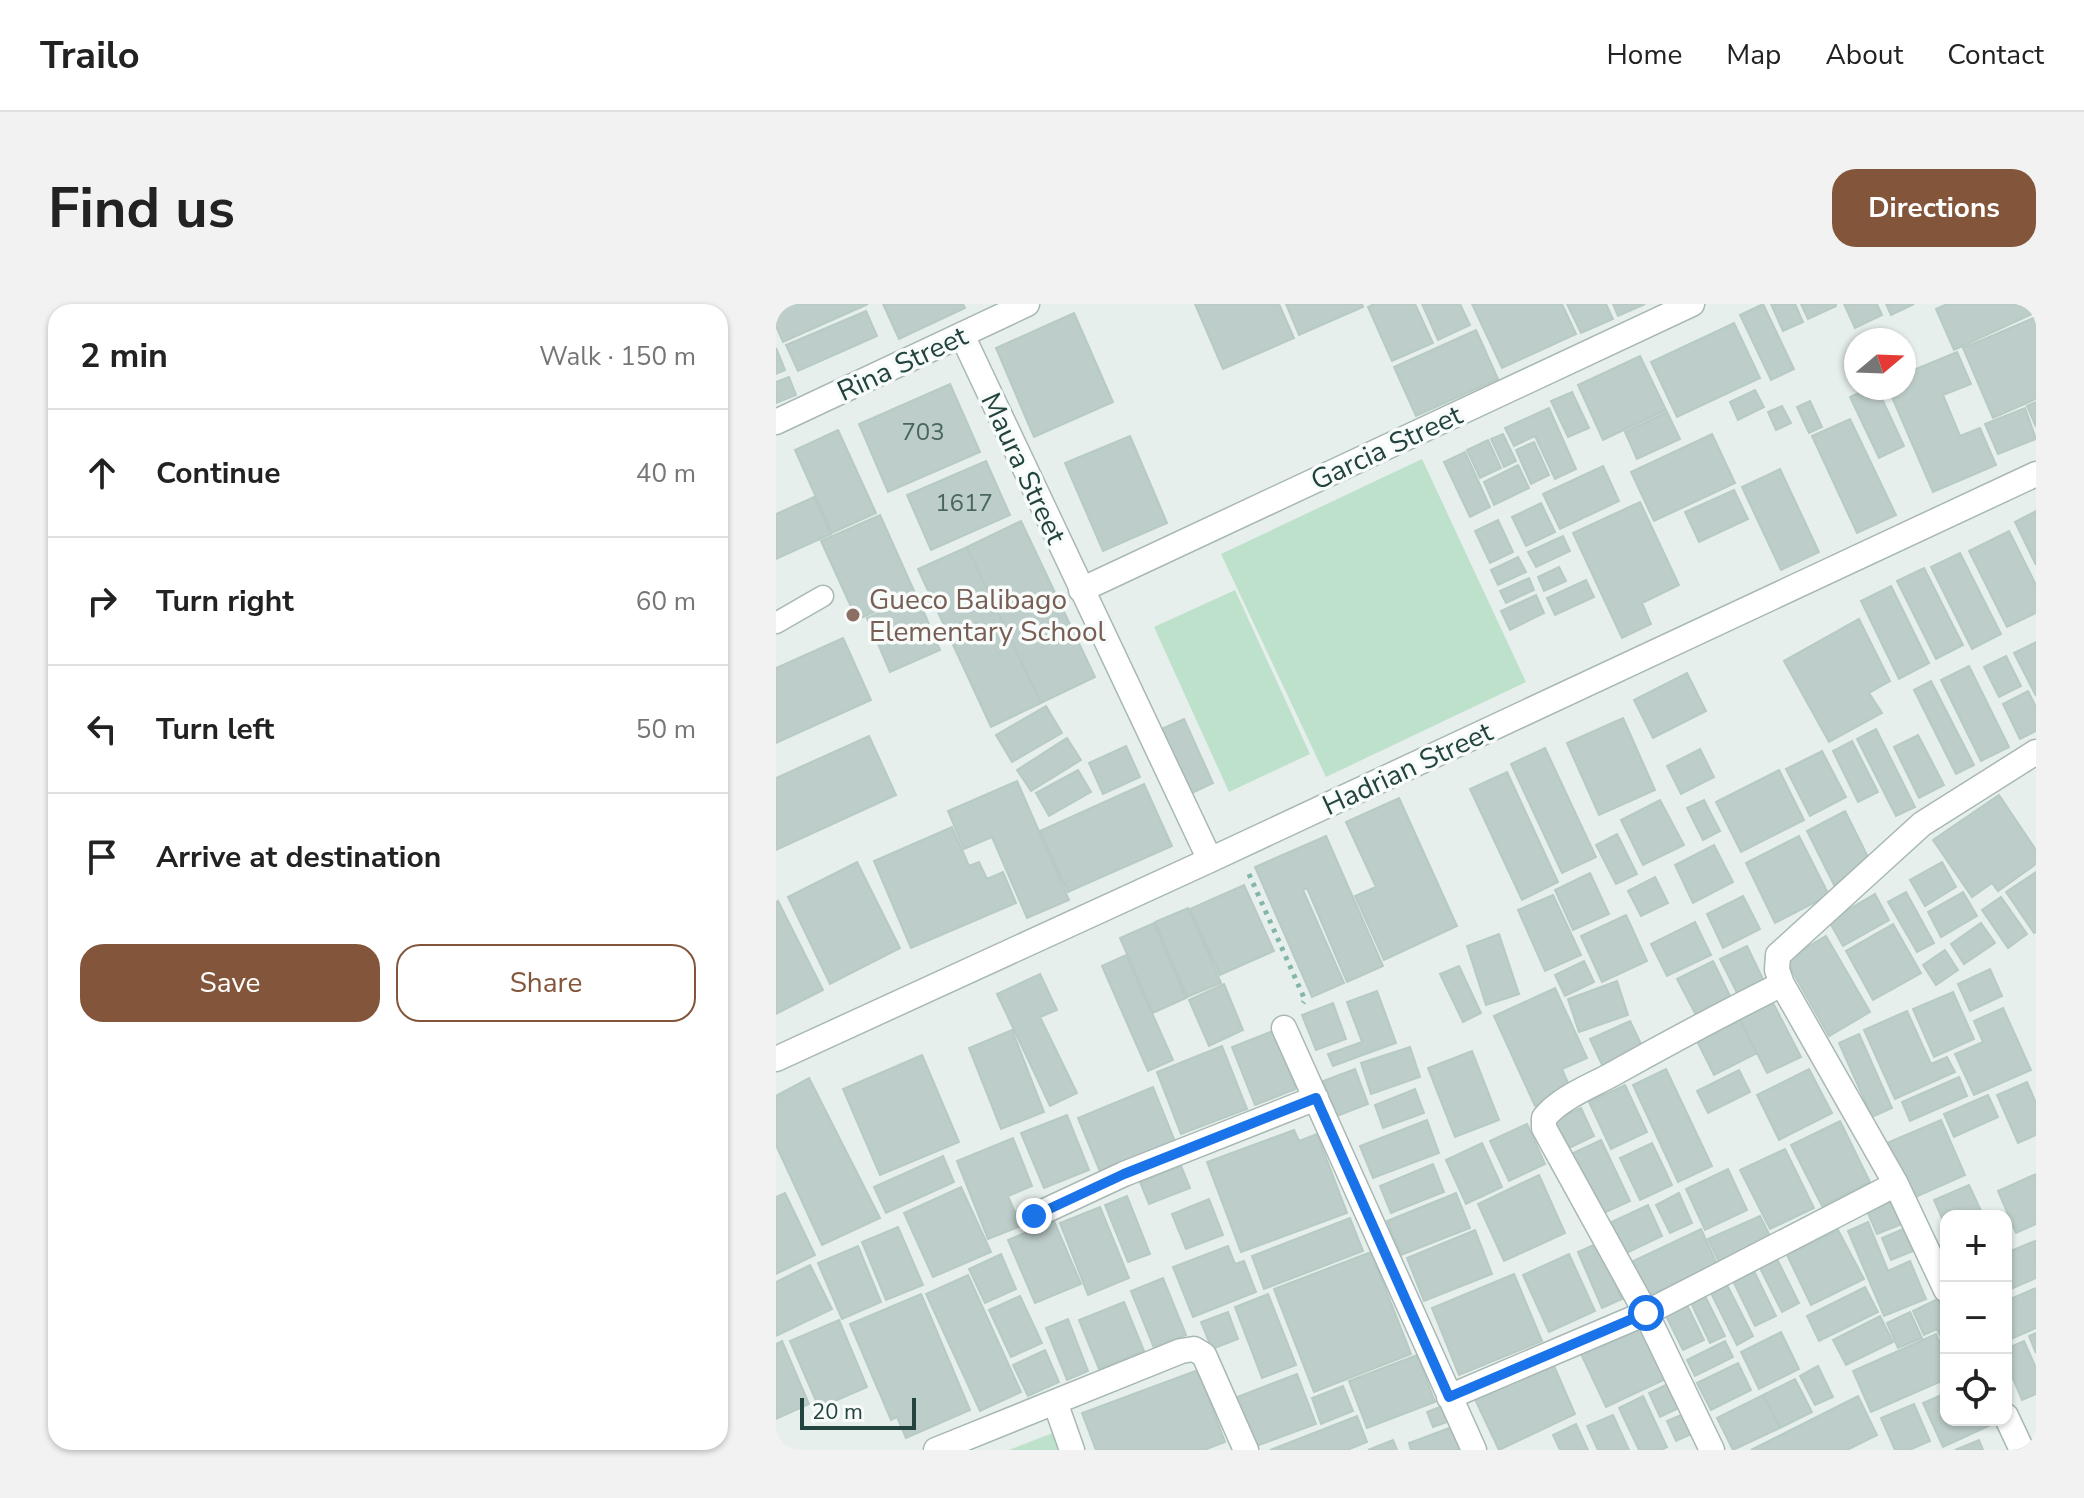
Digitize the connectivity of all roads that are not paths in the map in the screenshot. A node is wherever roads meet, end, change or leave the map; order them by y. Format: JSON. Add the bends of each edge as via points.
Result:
{"nodes":[{"id":1,"x":1027,"y":304,"type":"edge"},
{"id":2,"x":1692,"y":304,"type":"edge"},
{"id":3,"x":962,"y":335,"type":"junction"},
{"id":4,"x":776,"y":422,"type":"edge"},
{"id":5,"x":2036,"y":474,"type":"edge"},
{"id":6,"x":1081,"y":590,"type":"junction"},
{"id":7,"x":823,"y":596,"type":"dead end"},
{"id":8,"x":776,"y":623,"type":"edge"},
{"id":9,"x":2036,"y":752,"type":"edge"},
{"id":10,"x":1210,"y":860,"type":"junction"},
{"id":11,"x":1782,"y":984,"type":"junction"},
{"id":12,"x":1284,"y":1028,"type":"road end"},
{"id":13,"x":776,"y":1059,"type":"edge"},
{"id":14,"x":1316,"y":1098,"type":"junction"},
{"id":15,"x":1896,"y":1184,"type":"junction"},
{"id":16,"x":1034,"y":1216,"type":"dead end"},
{"id":17,"x":1942,"y":1282,"type":"edge"},
{"id":18,"x":1646,"y":1313,"type":"junction"},
{"id":19,"x":1449,"y":1397,"type":"junction"},
{"id":20,"x":1055,"y":1402,"type":"junction"},
{"id":21,"x":2011,"y":1426,"type":"edge"},
{"id":22,"x":936,"y":1450,"type":"edge"},
{"id":23,"x":1072,"y":1450,"type":"edge"},
{"id":24,"x":1246,"y":1450,"type":"edge"},
{"id":25,"x":1474,"y":1450,"type":"edge"},
{"id":26,"x":1712,"y":1450,"type":"edge"},
{"id":27,"x":2022,"y":1450,"type":"edge"}],
"edges":[{"from":1,"to":3,"type":"street","name":"Rina Street"},
{"from":2,"to":6,"type":"street","name":"Garcia Street"},
{"from":3,"to":4,"type":"street","name":"Rina Street"},
{"from":3,"to":6,"type":"street","name":"Maura Street"},
{"from":5,"to":10,"type":"street","name":"Hadrian Street"},
{"from":6,"to":10,"type":"street","name":"Maura Street"},
{"from":7,"to":8,"type":"lane"},
{"from":9,"to":11,"type":"street","via":[[1922,824],[1778,955]]},
{"from":10,"to":13,"type":"street","name":"Hadrian Street"},
{"from":11,"to":15,"type":"street"},
{"from":11,"to":18,"type":"street","via":[[1579,1093],[1544,1118],[1544,1128]]},
{"from":12,"to":14,"type":"street"},
{"from":14,"to":16,"type":"street","via":[[1124,1174]]},
{"from":14,"to":19,"type":"street"},
{"from":15,"to":17,"type":"street"},
{"from":15,"to":18,"type":"street"},
{"from":18,"to":19,"type":"street"},
{"from":18,"to":26,"type":"street"},
{"from":19,"to":25,"type":"street"},
{"from":20,"to":22,"type":"street"},
{"from":20,"to":23,"type":"street"},
{"from":20,"to":24,"type":"street","via":[[1194,1349],[1204,1355]]},
{"from":21,"to":27,"type":"street"}]}
